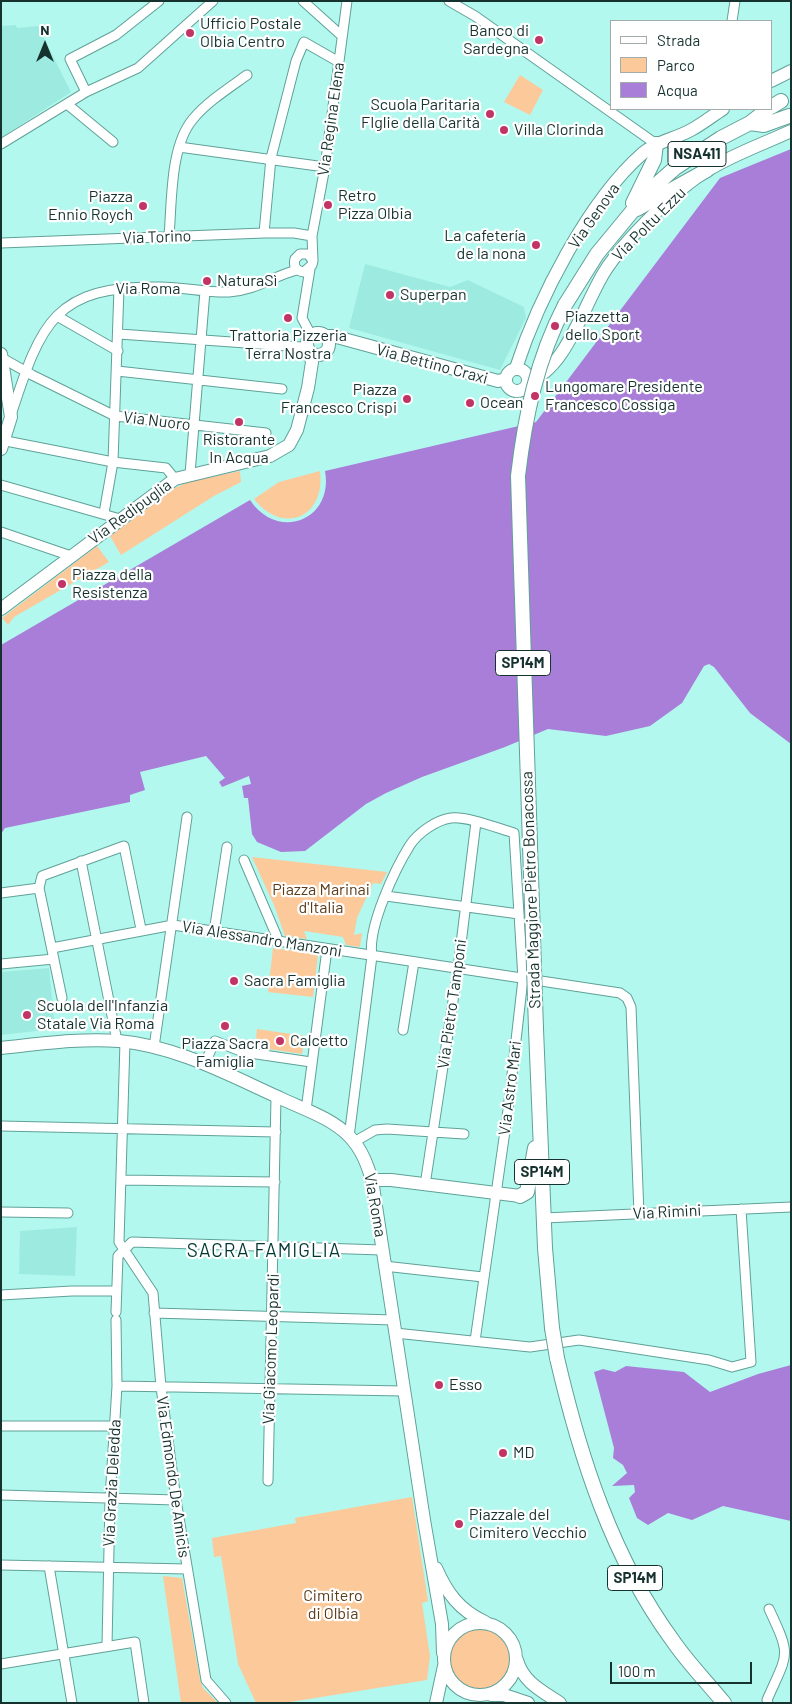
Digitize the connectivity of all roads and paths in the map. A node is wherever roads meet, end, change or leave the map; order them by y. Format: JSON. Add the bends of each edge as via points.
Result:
{"nodes":[{"id":1,"x":158,"y":1,"type":"edge"},
{"id":2,"x":213,"y":1,"type":"edge"},
{"id":3,"x":303,"y":1,"type":"edge"},
{"id":4,"x":347,"y":1,"type":"edge"},
{"id":5,"x":449,"y":1,"type":"edge"},
{"id":6,"x":735,"y":1,"type":"edge"},
{"id":7,"x":732,"y":20,"type":"edge"},
{"id":8,"x":342,"y":36,"type":"junction"},
{"id":9,"x":339,"y":62,"type":"junction"},
{"id":10,"x":791,"y":71,"type":"edge"},
{"id":11,"x":247,"y":75,"type":"dead end"},
{"id":12,"x":772,"y":80,"type":"edge"},
{"id":13,"x":86,"y":92,"type":"junction"},
{"id":14,"x":67,"y":104,"type":"junction"},
{"id":15,"x":721,"y":110,"type":"edge"},
{"id":16,"x":768,"y":110,"type":"edge"},
{"id":17,"x":789,"y":116,"type":"dead end"},
{"id":18,"x":750,"y":124,"type":"junction"},
{"id":19,"x":791,"y":131,"type":"edge"},
{"id":20,"x":113,"y":142,"type":"dead end"},
{"id":21,"x":1,"y":144,"type":"edge"},
{"id":22,"x":656,"y":144,"type":"junction"},
{"id":23,"x":179,"y":147,"type":"junction"},
{"id":24,"x":271,"y":158,"type":"junction"},
{"id":25,"x":325,"y":167,"type":"junction"},
{"id":26,"x":707,"y":170,"type":"junction"},
{"id":27,"x":632,"y":211,"type":"junction"},
{"id":28,"x":264,"y":233,"type":"junction"},
{"id":29,"x":169,"y":236,"type":"junction"},
{"id":30,"x":312,"y":236,"type":"junction"},
{"id":31,"x":1,"y":243,"type":"edge"},
{"id":32,"x":300,"y":254,"type":"junction"},
{"id":33,"x":311,"y":265,"type":"junction"},
{"id":34,"x":299,"y":270,"type":"junction"},
{"id":35,"x":306,"y":281,"type":"junction"},
{"id":36,"x":119,"y":288,"type":"junction"},
{"id":37,"x":206,"y":290,"type":"junction"},
{"id":38,"x":57,"y":316,"type":"junction"},
{"id":39,"x":119,"y":334,"type":"junction"},
{"id":40,"x":311,"y":335,"type":"junction"},
{"id":41,"x":327,"y":336,"type":"junction"},
{"id":42,"x":202,"y":340,"type":"junction"},
{"id":43,"x":358,"y":344,"type":"junction"},
{"id":44,"x":308,"y":349,"type":"junction"},
{"id":45,"x":118,"y":351,"type":"junction"},
{"id":46,"x":326,"y":352,"type":"junction"},
{"id":47,"x":2,"y":356,"type":"edge"},
{"id":48,"x":516,"y":368,"type":"junction"},
{"id":49,"x":117,"y":371,"type":"junction"},
{"id":50,"x":26,"y":372,"type":"junction"},
{"id":51,"x":311,"y":373,"type":"junction"},
{"id":52,"x":506,"y":379,"type":"junction"},
{"id":53,"x":198,"y":380,"type":"junction"},
{"id":54,"x":528,"y":380,"type":"junction"},
{"id":55,"x":282,"y":389,"type":"dead end"},
{"id":56,"x":115,"y":416,"type":"junction"},
{"id":57,"x":10,"y":417,"type":"junction"},
{"id":58,"x":195,"y":425,"type":"junction"},
{"id":59,"x":266,"y":433,"type":"dead end"},
{"id":60,"x":2,"y":443,"type":"edge"},
{"id":61,"x":113,"y":462,"type":"junction"},
{"id":62,"x":190,"y":474,"type":"junction"},
{"id":63,"x":174,"y":479,"type":"junction"},
{"id":64,"x":1,"y":485,"type":"edge"},
{"id":65,"x":104,"y":513,"type":"junction"},
{"id":66,"x":120,"y":519,"type":"junction"},
{"id":67,"x":1,"y":532,"type":"edge"},
{"id":68,"x":71,"y":556,"type":"junction"},
{"id":69,"x":1,"y":609,"type":"edge"},
{"id":70,"x":187,"y":816,"type":"dead end"},
{"id":71,"x":476,"y":822,"type":"junction"},
{"id":72,"x":226,"y":847,"type":"dead end"},
{"id":73,"x":244,"y":860,"type":"dead end"},
{"id":74,"x":81,"y":861,"type":"junction"},
{"id":75,"x":39,"y":888,"type":"junction"},
{"id":76,"x":1,"y":893,"type":"edge"},
{"id":77,"x":386,"y":896,"type":"junction"},
{"id":78,"x":464,"y":907,"type":"junction"},
{"id":79,"x":519,"y":914,"type":"junction"},
{"id":80,"x":173,"y":925,"type":"junction"},
{"id":81,"x":141,"y":929,"type":"junction"},
{"id":82,"x":214,"y":932,"type":"junction"},
{"id":83,"x":97,"y":938,"type":"junction"},
{"id":84,"x":277,"y":942,"type":"junction"},
{"id":85,"x":52,"y":948,"type":"junction"},
{"id":86,"x":327,"y":949,"type":"junction"},
{"id":87,"x":372,"y":956,"type":"junction"},
{"id":88,"x":54,"y":958,"type":"junction"},
{"id":89,"x":414,"y":962,"type":"junction"},
{"id":90,"x":1,"y":964,"type":"edge"},
{"id":91,"x":458,"y":968,"type":"junction"},
{"id":92,"x":523,"y":979,"type":"junction"},
{"id":93,"x":62,"y":998,"type":"dead end"},
{"id":94,"x":403,"y":1030,"type":"dead end"},
{"id":95,"x":121,"y":1042,"type":"junction"},
{"id":96,"x":154,"y":1047,"type":"junction"},
{"id":97,"x":1,"y":1048,"type":"edge"},
{"id":98,"x":311,"y":1062,"type":"junction"},
{"id":99,"x":204,"y":1065,"type":"junction"},
{"id":100,"x":276,"y":1097,"type":"junction"},
{"id":101,"x":306,"y":1110,"type":"junction"},
{"id":102,"x":1,"y":1126,"type":"edge"},
{"id":103,"x":540,"y":1126,"type":"junction"},
{"id":104,"x":122,"y":1129,"type":"junction"},
{"id":105,"x":434,"y":1131,"type":"junction"},
{"id":106,"x":276,"y":1132,"type":"junction"},
{"id":107,"x":464,"y":1134,"type":"dead end"},
{"id":108,"x":352,"y":1139,"type":"junction"},
{"id":109,"x":121,"y":1180,"type":"junction"},
{"id":110,"x":372,"y":1180,"type":"junction"},
{"id":111,"x":275,"y":1182,"type":"junction"},
{"id":112,"x":425,"y":1185,"type":"junction"},
{"id":113,"x":496,"y":1194,"type":"junction"},
{"id":114,"x":520,"y":1196,"type":"joint"},
{"id":115,"x":791,"y":1207,"type":"edge"},
{"id":116,"x":741,"y":1209,"type":"junction"},
{"id":117,"x":1,"y":1212,"type":"edge"},
{"id":118,"x":68,"y":1213,"type":"dead end"},
{"id":119,"x":639,"y":1214,"type":"junction"},
{"id":120,"x":544,"y":1218,"type":"junction"},
{"id":121,"x":274,"y":1246,"type":"junction"},
{"id":122,"x":124,"y":1250,"type":"junction"},
{"id":123,"x":382,"y":1250,"type":"junction"},
{"id":124,"x":384,"y":1266,"type":"junction"},
{"id":125,"x":483,"y":1277,"type":"junction"},
{"id":126,"x":116,"y":1291,"type":"junction"},
{"id":127,"x":1,"y":1295,"type":"edge"},
{"id":128,"x":154,"y":1313,"type":"junction"},
{"id":129,"x":271,"y":1317,"type":"junction"},
{"id":130,"x":394,"y":1320,"type":"junction"},
{"id":131,"x":395,"y":1333,"type":"junction"},
{"id":132,"x":475,"y":1341,"type":"junction"},
{"id":133,"x":117,"y":1386,"type":"junction"},
{"id":134,"x":161,"y":1387,"type":"junction"},
{"id":135,"x":270,"y":1388,"type":"junction"},
{"id":136,"x":404,"y":1391,"type":"junction"},
{"id":137,"x":1,"y":1426,"type":"edge"},
{"id":138,"x":114,"y":1426,"type":"junction"},
{"id":139,"x":268,"y":1481,"type":"dead end"},
{"id":140,"x":1,"y":1495,"type":"edge"},
{"id":141,"x":110,"y":1498,"type":"junction"},
{"id":142,"x":176,"y":1500,"type":"junction"},
{"id":143,"x":430,"y":1556,"type":"junction"},
{"id":144,"x":1,"y":1565,"type":"edge"},
{"id":145,"x":49,"y":1566,"type":"junction"},
{"id":146,"x":108,"y":1567,"type":"junction"},
{"id":147,"x":187,"y":1569,"type":"junction"},
{"id":148,"x":769,"y":1609,"type":"dead end"},
{"id":149,"x":487,"y":1623,"type":"junction"},
{"id":150,"x":107,"y":1646,"type":"junction"},
{"id":151,"x":64,"y":1653,"type":"junction"},
{"id":152,"x":517,"y":1659,"type":"junction"},
{"id":153,"x":444,"y":1660,"type":"junction"},
{"id":154,"x":1,"y":1664,"type":"edge"},
{"id":155,"x":484,"y":1695,"type":"junction"},
{"id":156,"x":72,"y":1703,"type":"edge"},
{"id":157,"x":144,"y":1703,"type":"edge"},
{"id":158,"x":226,"y":1703,"type":"edge"},
{"id":159,"x":436,"y":1703,"type":"edge"},
{"id":160,"x":467,"y":1703,"type":"edge"},
{"id":161,"x":528,"y":1703,"type":"edge"},
{"id":162,"x":560,"y":1703,"type":"edge"},
{"id":163,"x":724,"y":1703,"type":"edge"},
{"id":164,"x":768,"y":1703,"type":"edge"}],
"edges":[{"from":1,"to":13,"type":"street","via":[[116,35],[70,59]]},
{"from":2,"to":13,"type":"street","via":[[138,68]]},
{"from":3,"to":8,"type":"street"},
{"from":4,"to":8,"type":"street","name":"Via Regina Elena"},
{"from":5,"to":22,"type":"street"},
{"from":6,"to":7,"type":"street"},
{"from":8,"to":9,"type":"street","name":"Via Regina Elena"},
{"from":9,"to":24,"type":"street","via":[[304,42]]},
{"from":9,"to":25,"type":"street","name":"Via Regina Elena"},
{"from":10,"to":12,"type":"street"},
{"from":11,"to":23,"type":"street","via":[[193,118]]},
{"from":13,"to":14,"type":"street"},
{"from":14,"to":20,"type":"street"},
{"from":14,"to":21,"type":"street"},
{"from":15,"to":22,"type":"street","name":"Via Genova","via":[[690,130]]},
{"from":16,"to":18,"type":"main road","name":"Strada Maggiore Pietro Bonacossa","number":"NSA411"},
{"from":17,"to":18,"type":"main road","name":"Strada Maggiore Pietro Bonacossa","number":"NSA411","via":[[764,125]]},
{"from":18,"to":27,"type":"main road","name":"Strada Maggiore Pietro Bonacossa","number":"NSA411","via":[[721,138],[675,168]]},
{"from":19,"to":26,"type":"street","name":"Via Poltu Ezzu"},
{"from":22,"to":27,"type":"main road","via":[[654,160],[634,197]]},
{"from":22,"to":48,"type":"street","name":"Via Genova","via":[[631,165],[579,232]]},
{"from":23,"to":24,"type":"street"},
{"from":23,"to":29,"type":"street"},
{"from":24,"to":25,"type":"street"},
{"from":24,"to":28,"type":"street"},
{"from":25,"to":30,"type":"street","name":"Via Regina Elena"},
{"from":26,"to":27,"type":"main road"},
{"from":26,"to":54,"type":"street","name":"Via Poltu Ezzu","via":[[637,232],[611,262],[553,365],[540,377]]},
{"from":27,"to":103,"type":"main road","name":"Strada Maggiore Pietro Bonacossa","number":"SP14M","bridge":true,"via":[[591,262],[556,322],[540,363],[528,408],[518,476]]},
{"from":28,"to":29,"type":"street","name":"Via Torino"},
{"from":28,"to":30,"type":"street","name":"Via Torino"},
{"from":29,"to":31,"type":"street","name":"Via Torino"},
{"from":30,"to":32,"type":"street","name":"Via Regina Elena"},
{"from":30,"to":33,"type":"street","name":"Via Regina Elena"},
{"from":32,"to":33,"type":"street","via":[[308,254]]},
{"from":32,"to":34,"type":"street","via":[[294,262]]},
{"from":33,"to":34,"type":"street","name":"Via Roma"},
{"from":33,"to":35,"type":"street","name":"Via Regina Elena"},
{"from":34,"to":35,"type":"street"},
{"from":34,"to":37,"type":"street","name":"Via Roma","via":[[249,289],[228,292]]},
{"from":35,"to":40,"type":"street","name":"Via Regina Elena","via":[[302,318]]},
{"from":36,"to":37,"type":"street","name":"Via Roma"},
{"from":36,"to":38,"type":"street","name":"Via Roma","via":[[95,292]]},
{"from":36,"to":39,"type":"street"},
{"from":37,"to":42,"type":"street"},
{"from":38,"to":45,"type":"street"},
{"from":38,"to":50,"type":"street","name":"Via Roma","via":[[34,349]]},
{"from":39,"to":42,"type":"street"},
{"from":39,"to":45,"type":"street"},
{"from":40,"to":41,"type":"street","via":[[318,332]]},
{"from":40,"to":44,"type":"street","via":[[307,341]]},
{"from":41,"to":43,"type":"street","name":"Via Bettino Craxi"},
{"from":41,"to":46,"type":"street","via":[[330,344]]},
{"from":42,"to":44,"type":"street"},
{"from":42,"to":53,"type":"street"},
{"from":43,"to":46,"type":"street","name":"Via Bettino Craxi"},
{"from":43,"to":52,"type":"street","name":"Via Bettino Craxi","via":[[498,381]]},
{"from":44,"to":46,"type":"street","via":[[316,355]]},
{"from":44,"to":51,"type":"street","name":"Via Redipuglia"},
{"from":45,"to":49,"type":"street"},
{"from":46,"to":51,"type":"street","name":"Via Redipuglia"},
{"from":47,"to":50,"type":"street","name":"Via Nuoro"},
{"from":47,"to":57,"type":"street"},
{"from":48,"to":52,"type":"street"},
{"from":48,"to":54,"type":"street","via":[[523,370]]},
{"from":49,"to":53,"type":"street"},
{"from":49,"to":56,"type":"street"},
{"from":50,"to":56,"type":"street","name":"Via Nuoro"},
{"from":50,"to":57,"type":"street","name":"Via Roma"},
{"from":51,"to":62,"type":"street","name":"Via Redipuglia","via":[[297,430],[289,445],[270,456]]},
{"from":52,"to":54,"type":"street","via":[[509,388],[515,391],[526,387]]},
{"from":53,"to":55,"type":"street"},
{"from":53,"to":58,"type":"street"},
{"from":56,"to":58,"type":"street","name":"Via Nuoro"},
{"from":56,"to":61,"type":"street"},
{"from":57,"to":60,"type":"street","name":"Via Roma"},
{"from":58,"to":59,"type":"street","name":"Via Nuoro"},
{"from":58,"to":62,"type":"street"},
{"from":60,"to":61,"type":"street"},
{"from":61,"to":63,"type":"street","via":[[166,468]]},
{"from":61,"to":65,"type":"street"},
{"from":62,"to":63,"type":"street","name":"Via Redipuglia"},
{"from":63,"to":66,"type":"street","name":"Via Redipuglia"},
{"from":64,"to":65,"type":"street"},
{"from":65,"to":66,"type":"street"},
{"from":66,"to":68,"type":"street","name":"Via Redipuglia"},
{"from":67,"to":68,"type":"street"},
{"from":68,"to":69,"type":"street","name":"Via Redipuglia"},
{"from":70,"to":80,"type":"street"},
{"from":71,"to":77,"type":"street","via":[[451,818],[422,832],[410,844]]},
{"from":71,"to":78,"type":"street","name":"Via Pietro Tamponi"},
{"from":71,"to":79,"type":"street","name":"Via Astro Mari","via":[[514,833]]},
{"from":72,"to":82,"type":"street"},
{"from":73,"to":84,"type":"street"},
{"from":74,"to":75,"type":"street","via":[[42,876]]},
{"from":74,"to":81,"type":"street","via":[[124,846]]},
{"from":74,"to":83,"type":"street","name":"Via Grazia Deledda"},
{"from":75,"to":76,"type":"street"},
{"from":75,"to":85,"type":"street"},
{"from":77,"to":78,"type":"street"},
{"from":77,"to":87,"type":"street","via":[[370,938]]},
{"from":78,"to":79,"type":"street"},
{"from":78,"to":91,"type":"street","name":"Via Pietro Tamponi"},
{"from":79,"to":92,"type":"street","name":"Via Astro Mari"},
{"from":80,"to":81,"type":"street","name":"Via Alessandro Manzoni"},
{"from":80,"to":82,"type":"street","name":"Via Alessandro Manzoni"},
{"from":80,"to":96,"type":"street"},
{"from":81,"to":83,"type":"street","name":"Via Alessandro Manzoni"},
{"from":82,"to":84,"type":"street","name":"Via Alessandro Manzoni"},
{"from":83,"to":85,"type":"street","name":"Via Alessandro Manzoni"},
{"from":83,"to":95,"type":"street","name":"Via Grazia Deledda"},
{"from":84,"to":86,"type":"street","name":"Via Alessandro Manzoni"},
{"from":85,"to":88,"type":"street"},
{"from":86,"to":87,"type":"street","name":"Via Alessandro Manzoni"},
{"from":86,"to":98,"type":"street"},
{"from":87,"to":89,"type":"street","name":"Via Alessandro Manzoni"},
{"from":87,"to":108,"type":"street"},
{"from":88,"to":90,"type":"street"},
{"from":88,"to":93,"type":"street"},
{"from":89,"to":91,"type":"street","name":"Via Alessandro Manzoni"},
{"from":89,"to":94,"type":"street"},
{"from":91,"to":92,"type":"street","name":"Via Alessandro Manzoni"},
{"from":91,"to":105,"type":"street","name":"Via Pietro Tamponi"},
{"from":92,"to":113,"type":"street","name":"Via Astro Mari"},
{"from":92,"to":119,"type":"street","name":"Via Alessandro Manzoni","via":[[618,992],[630,1002]]},
{"from":95,"to":96,"type":"street","name":"Via Roma"},
{"from":95,"to":97,"type":"street","name":"Via Roma"},
{"from":95,"to":104,"type":"street","name":"Via Grazia Deledda"},
{"from":96,"to":99,"type":"street","name":"Via Roma"},
{"from":98,"to":99,"type":"street","via":[[243,1052],[215,1041]]},
{"from":98,"to":101,"type":"street"},
{"from":99,"to":100,"type":"street","name":"Via Roma"},
{"from":100,"to":101,"type":"street","name":"Via Roma"},
{"from":100,"to":106,"type":"street","name":"Via Giacomo Leopardi"},
{"from":101,"to":108,"type":"street","name":"Via Roma"},
{"from":102,"to":104,"type":"street"},
{"from":103,"to":114,"type":"main road","via":[[527,1192]]},
{"from":103,"to":120,"type":"main road","name":"Strada Maggiore Pietro Bonacossa","number":"SP14M"},
{"from":104,"to":106,"type":"street"},
{"from":104,"to":109,"type":"street","name":"Via Grazia Deledda"},
{"from":105,"to":107,"type":"street"},
{"from":105,"to":108,"type":"street","via":[[375,1130]]},
{"from":105,"to":112,"type":"street","name":"Via Pietro Tamponi"},
{"from":106,"to":111,"type":"street","name":"Via Giacomo Leopardi"},
{"from":108,"to":110,"type":"street","name":"Via Roma","via":[[365,1157]]},
{"from":109,"to":111,"type":"street"},
{"from":109,"to":122,"type":"street","name":"Via Grazia Deledda","via":[[119,1242]]},
{"from":110,"to":112,"type":"street"},
{"from":110,"to":123,"type":"street","name":"Via Roma"},
{"from":111,"to":121,"type":"street","name":"Via Giacomo Leopardi"},
{"from":112,"to":113,"type":"street"},
{"from":113,"to":114,"type":"street"},
{"from":113,"to":125,"type":"street","name":"Via Astro Mari"},
{"from":115,"to":116,"type":"street","name":"Via Rimini"},
{"from":116,"to":119,"type":"street","name":"Via Rimini"},
{"from":116,"to":132,"type":"street","via":[[751,1362],[732,1367],[710,1360],[579,1340],[530,1347]]},
{"from":117,"to":118,"type":"street"},
{"from":119,"to":120,"type":"street","name":"Via Rimini"},
{"from":120,"to":163,"type":"main road","name":"Strada Maggiore Pietro Bonacossa","number":"SP14M","bridge":true,"via":[[552,1328],[584,1463],[624,1556],[673,1641]]},
{"from":121,"to":122,"type":"street","via":[[132,1242]]},
{"from":121,"to":123,"type":"street"},
{"from":121,"to":129,"type":"street","name":"Via Giacomo Leopardi"},
{"from":122,"to":126,"type":"street","name":"Via Grazia Deledda","via":[[118,1256]]},
{"from":122,"to":128,"type":"street","name":"Via Edmondo De Amicis","via":[[152,1293]]},
{"from":123,"to":124,"type":"street","name":"Via Roma"},
{"from":124,"to":125,"type":"street"},
{"from":124,"to":130,"type":"street","name":"Via Roma"},
{"from":125,"to":132,"type":"street","name":"Via Astro Mari"},
{"from":126,"to":127,"type":"street"},
{"from":126,"to":133,"type":"street","name":"Via Grazia Deledda"},
{"from":128,"to":129,"type":"street"},
{"from":128,"to":134,"type":"street","name":"Via Edmondo De Amicis"},
{"from":129,"to":130,"type":"street"},
{"from":129,"to":135,"type":"street","name":"Via Giacomo Leopardi"},
{"from":130,"to":131,"type":"street","name":"Via Roma"},
{"from":131,"to":132,"type":"street"},
{"from":131,"to":136,"type":"street","name":"Via Roma"},
{"from":133,"to":134,"type":"street"},
{"from":133,"to":138,"type":"street","name":"Via Grazia Deledda"},
{"from":134,"to":135,"type":"street"},
{"from":134,"to":142,"type":"street","name":"Via Edmondo De Amicis"},
{"from":135,"to":136,"type":"street"},
{"from":135,"to":139,"type":"street","name":"Via Giacomo Leopardi"},
{"from":136,"to":143,"type":"street","name":"Via Roma"},
{"from":137,"to":138,"type":"street"},
{"from":138,"to":141,"type":"street","name":"Via Grazia Deledda"},
{"from":140,"to":141,"type":"street"},
{"from":141,"to":142,"type":"street"},
{"from":141,"to":146,"type":"street","name":"Via Grazia Deledda"},
{"from":142,"to":147,"type":"street","name":"Via Edmondo De Amicis"},
{"from":143,"to":149,"type":"street","via":[[447,1592],[463,1609]]},
{"from":143,"to":153,"type":"street","name":"Via Roma","via":[[442,1624]]},
{"from":144,"to":145,"type":"street"},
{"from":145,"to":146,"type":"street"},
{"from":145,"to":151,"type":"street"},
{"from":146,"to":147,"type":"street"},
{"from":146,"to":150,"type":"street","name":"Via Grazia Deledda"},
{"from":147,"to":158,"type":"street","name":"Via Edmondo De Amicis","via":[[206,1680]]},
{"from":148,"to":164,"type":"street","via":[[785,1644],[785,1661]]},
{"from":149,"to":152,"type":"street","via":[[497,1626],[508,1636]]},
{"from":149,"to":153,"type":"street","via":[[477,1622],[459,1629],[446,1644]]},
{"from":150,"to":151,"type":"street"},
{"from":150,"to":157,"type":"street","via":[[135,1642]]},
{"from":151,"to":154,"type":"street"},
{"from":151,"to":156,"type":"street"},
{"from":152,"to":155,"type":"street","via":[[509,1682],[500,1690]]},
{"from":152,"to":162,"type":"street","via":[[526,1679]]},
{"from":153,"to":155,"type":"street","via":[[453,1684],[460,1690]]},
{"from":153,"to":159,"type":"street"},
{"from":155,"to":160,"type":"street"},
{"from":155,"to":161,"type":"street","via":[[504,1696]]}]}
